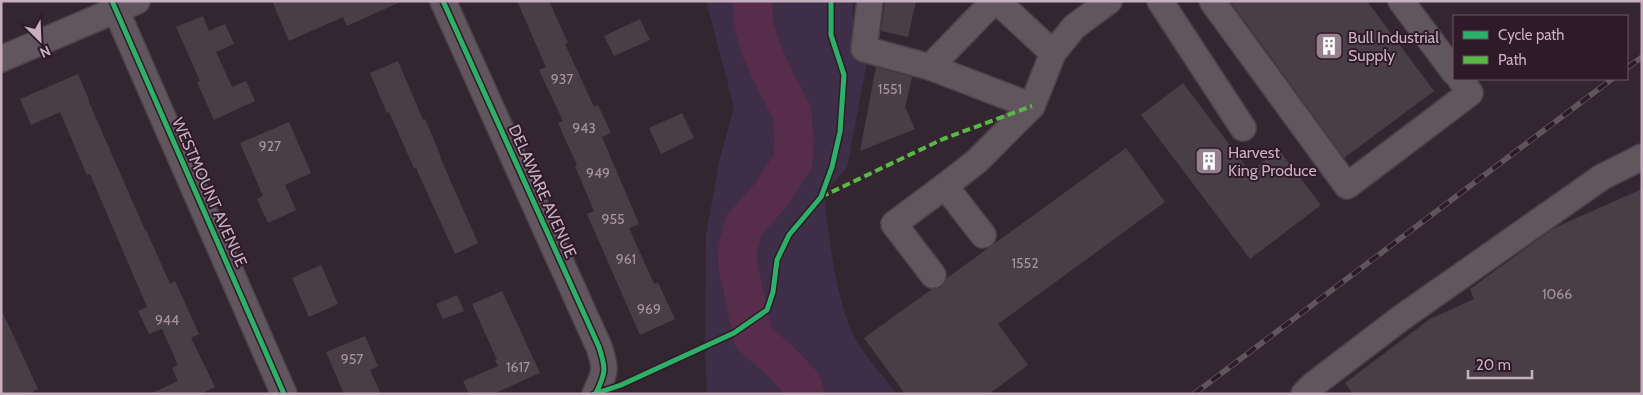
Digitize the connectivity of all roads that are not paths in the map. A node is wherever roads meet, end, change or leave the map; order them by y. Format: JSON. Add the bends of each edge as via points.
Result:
{"nodes":[{"id":1,"x":443,"y":1,"type":"edge"},
{"id":2,"x":870,"y":1,"type":"edge"},
{"id":3,"x":996,"y":1,"type":"edge"},
{"id":4,"x":1108,"y":1,"type":"edge"},
{"id":5,"x":1160,"y":1,"type":"edge"},
{"id":6,"x":1212,"y":1,"type":"edge"},
{"id":7,"x":1401,"y":1,"type":"edge"},
{"id":8,"x":122,"y":4,"type":"edge"},
{"id":9,"x":1054,"y":54,"type":"junction"},
{"id":10,"x":1,"y":60,"type":"edge"},
{"id":11,"x":930,"y":67,"type":"junction"},
{"id":12,"x":1453,"y":71,"type":"edge"},
{"id":13,"x":1461,"y":80,"type":"edge"},
{"id":14,"x":1032,"y":106,"type":"junction"},
{"id":15,"x":1244,"y":128,"type":"dead end"},
{"id":16,"x":1642,"y":157,"type":"edge"},
{"id":17,"x":945,"y":186,"type":"junction"},
{"id":18,"x":983,"y":235,"type":"dead end"},
{"id":19,"x":933,"y":275,"type":"dead end"},
{"id":20,"x":595,"y":393,"type":"edge"},
{"id":21,"x":284,"y":394,"type":"edge"},
{"id":22,"x":1304,"y":394,"type":"edge"}],
"edges":[{"from":1,"to":20,"type":"street","name":"DELAWARE AVENUE","via":[[599,347],[604,377]]},
{"from":2,"to":11,"type":"street","via":[[864,49]]},
{"from":3,"to":9,"type":"street"},
{"from":3,"to":11,"type":"street"},
{"from":4,"to":9,"type":"street","via":[[1074,27]]},
{"from":5,"to":15,"type":"street"},
{"from":6,"to":13,"type":"street","via":[[1347,186],[1470,93]]},
{"from":7,"to":12,"type":"street"},
{"from":8,"to":10,"type":"street"},
{"from":8,"to":21,"type":"street","name":"WESTMOUNT AVENUE"},
{"from":9,"to":14,"type":"street"},
{"from":11,"to":14,"type":"street"},
{"from":14,"to":17,"type":"street","via":[[976,161]]},
{"from":16,"to":22,"type":"street","via":[[1602,177],[1401,318]]},
{"from":17,"to":18,"type":"street"},
{"from":17,"to":19,"type":"street","via":[[894,224]]}]}
